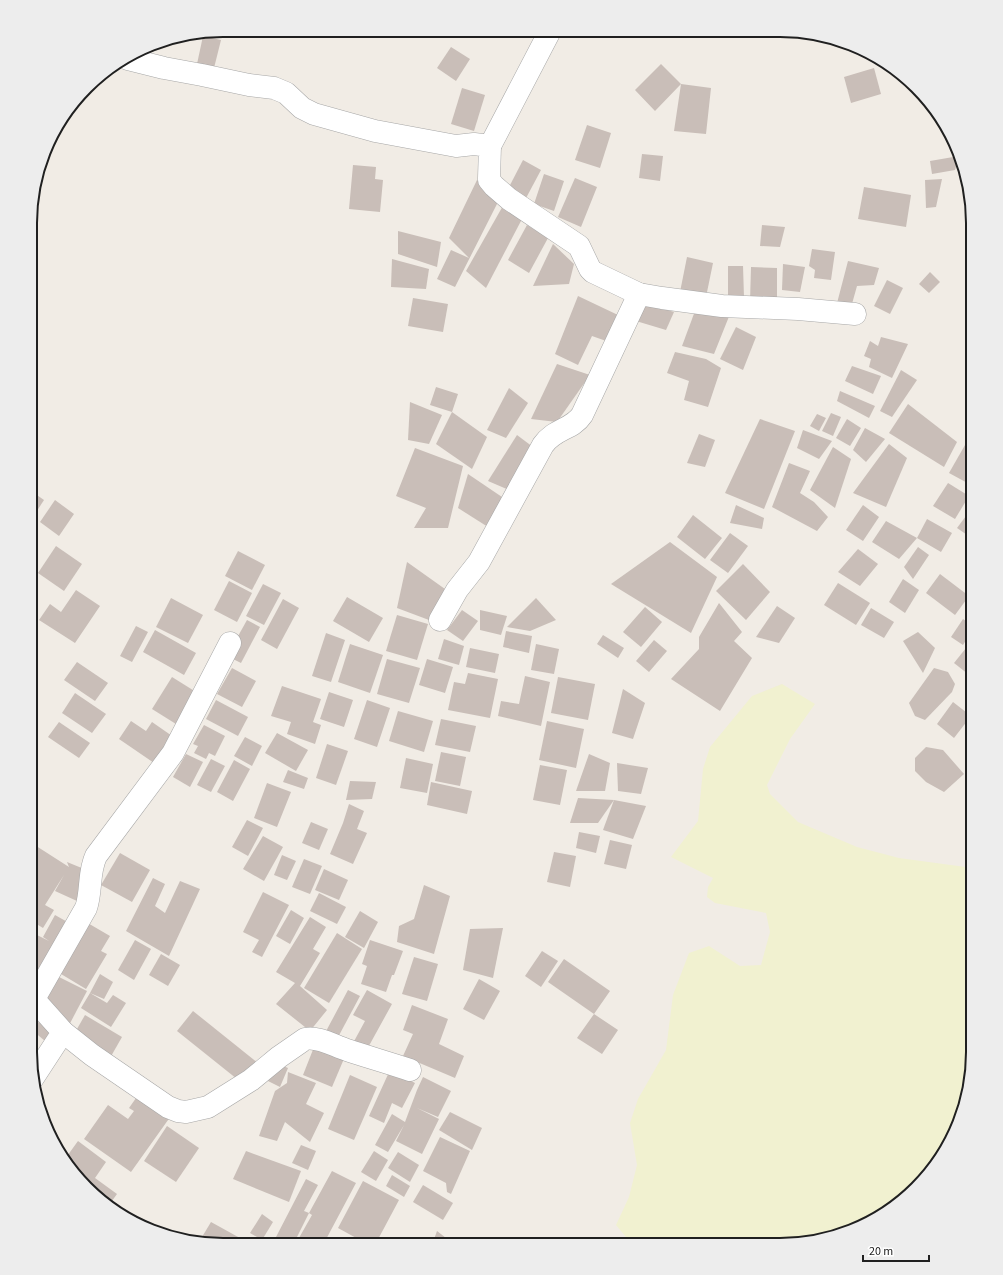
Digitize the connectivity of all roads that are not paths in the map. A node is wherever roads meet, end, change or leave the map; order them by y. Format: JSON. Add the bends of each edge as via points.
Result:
{"nodes":[{"id":1,"x":547,"y":37,"type":"edge"},
{"id":2,"x":133,"y":60,"type":"edge"},
{"id":3,"x":490,"y":146,"type":"junction"},
{"id":4,"x":639,"y":294,"type":"junction"},
{"id":5,"x":855,"y":314,"type":"dead end"},
{"id":6,"x":440,"y":620,"type":"dead end"},
{"id":7,"x":230,"y":643,"type":"dead end"},
{"id":8,"x":37,"y":989,"type":"edge"},
{"id":9,"x":37,"y":1003,"type":"edge"},
{"id":10,"x":63,"y":1032,"type":"junction"},
{"id":11,"x":38,"y":1070,"type":"edge"},
{"id":12,"x":410,"y":1070,"type":"dead end"}],
"edges":[{"from":1,"to":3,"type":"street"},
{"from":2,"to":3,"type":"street","via":[[249,86],[274,88],[286,93],[302,108],[314,114],[375,131],[456,146]]},
{"from":3,"to":4,"type":"street","via":[[488,172],[489,180],[494,186],[579,246],[593,272]]},
{"from":4,"to":5,"type":"street","via":[[722,306]]},
{"from":4,"to":6,"type":"street","via":[[582,415],[574,424],[550,436],[543,445],[479,562],[457,590]]},
{"from":7,"to":8,"type":"street","via":[[173,753],[96,856],[86,908]]},
{"from":9,"to":10,"type":"street"},
{"from":10,"to":11,"type":"street"},
{"from":10,"to":12,"type":"street","via":[[168,1107],[186,1112],[208,1107],[309,1038]]}]}
